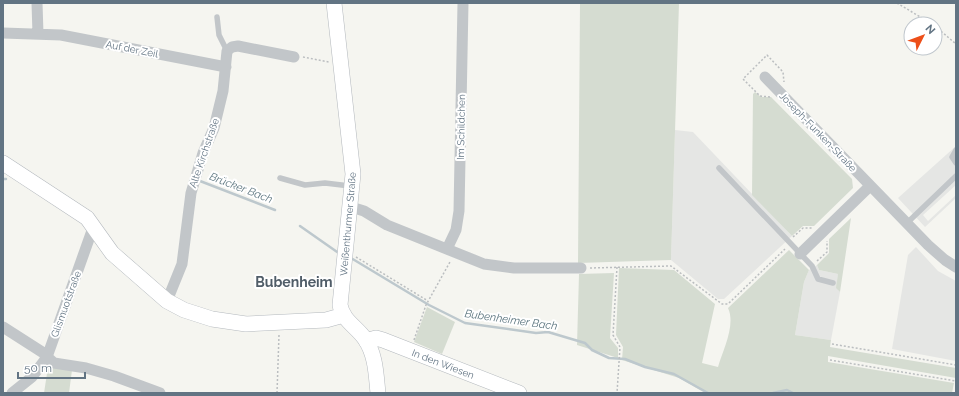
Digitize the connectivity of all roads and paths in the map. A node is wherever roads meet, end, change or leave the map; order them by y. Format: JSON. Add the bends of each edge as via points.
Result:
{"nodes":[{"id":1,"x":37,"y":3,"type":"edge"},
{"id":2,"x":334,"y":3,"type":"edge"},
{"id":3,"x":463,"y":3,"type":"edge"},
{"id":4,"x":897,"y":3,"type":"edge"},
{"id":5,"x":919,"y":16,"type":"edge"},
{"id":6,"x":217,"y":17,"type":"dead end"},
{"id":7,"x":943,"y":33,"type":"edge"},
{"id":8,"x":3,"y":34,"type":"edge"},
{"id":9,"x":38,"y":34,"type":"junction"},
{"id":10,"x":956,"y":44,"type":"edge"},
{"id":11,"x":227,"y":51,"type":"junction"},
{"id":12,"x":294,"y":57,"type":"joint"},
{"id":13,"x":341,"y":64,"type":"junction"},
{"id":14,"x":226,"y":67,"type":"junction"},
{"id":15,"x":765,"y":77,"type":"dead end"},
{"id":16,"x":784,"y":85,"type":"dead end"},
{"id":17,"x":772,"y":97,"type":"dead end"},
{"id":18,"x":956,"y":150,"type":"edge"},
{"id":19,"x":3,"y":163,"type":"edge"},
{"id":20,"x":956,"y":163,"type":"edge"},
{"id":21,"x":719,"y":168,"type":"dead end"},
{"id":22,"x":956,"y":176,"type":"edge"},
{"id":23,"x":280,"y":178,"type":"dead end"},
{"id":24,"x":353,"y":186,"type":"junction"},
{"id":25,"x":870,"y":186,"type":"junction"},
{"id":26,"x":350,"y":208,"type":"junction"},
{"id":27,"x":906,"y":223,"type":"junction"},
{"id":28,"x":94,"y":225,"type":"junction"},
{"id":29,"x":815,"y":228,"type":"dead end"},
{"id":30,"x":827,"y":239,"type":"dead end"},
{"id":31,"x":790,"y":242,"type":"junction"},
{"id":32,"x":451,"y":251,"type":"junction"},
{"id":33,"x":800,"y":254,"type":"junction"},
{"id":34,"x":346,"y":256,"type":"junction"},
{"id":35,"x":812,"y":266,"type":"junction"},
{"id":36,"x":617,"y":267,"type":"junction"},
{"id":37,"x":956,"y":267,"type":"edge"},
{"id":38,"x":581,"y":268,"type":"joint"},
{"id":39,"x":833,"y":283,"type":"dead end"},
{"id":40,"x":167,"y":301,"type":"junction"},
{"id":41,"x":428,"y":302,"type":"junction"},
{"id":42,"x":344,"y":315,"type":"junction"},
{"id":43,"x":280,"y":323,"type":"junction"},
{"id":44,"x":3,"y":327,"type":"edge"},
{"id":45,"x":366,"y":341,"type":"junction"},
{"id":46,"x":832,"y":344,"type":"dead end"},
{"id":47,"x":410,"y":351,"type":"junction"},
{"id":48,"x":47,"y":357,"type":"junction"},
{"id":49,"x":830,"y":360,"type":"dead end"},
{"id":50,"x":956,"y":365,"type":"edge"},
{"id":51,"x":956,"y":381,"type":"edge"},
{"id":52,"x":12,"y":393,"type":"edge"},
{"id":53,"x":160,"y":393,"type":"edge"},
{"id":54,"x":277,"y":393,"type":"edge"},
{"id":55,"x":378,"y":393,"type":"edge"},
{"id":56,"x":519,"y":393,"type":"edge"},
{"id":57,"x":617,"y":393,"type":"edge"}],
"edges":[{"from":1,"to":9,"type":"street"},
{"from":2,"to":13,"type":"street","name":"Weißenthurmer Straße"},
{"from":3,"to":32,"type":"street","name":"Im Schildchen","via":[[459,211]]},
{"from":4,"to":5,"type":"path"},
{"from":6,"to":11,"type":"lane","name":"Alte Kirchstraße","via":[[219,35]]},
{"from":7,"to":10,"type":"path"},
{"from":8,"to":9,"type":"street","name":"Auf der Zeil"},
{"from":9,"to":14,"type":"street","name":"Auf der Zeil","via":[[61,35]]},
{"from":11,"to":12,"type":"street","via":[[238,46]]},
{"from":11,"to":14,"type":"street","name":"Alte Kirchstraße"},
{"from":12,"to":13,"type":"path"},
{"from":13,"to":24,"type":"street","name":"Weißenthurmer Straße"},
{"from":14,"to":40,"type":"street","name":"Alte Kirchstraße","via":[[214,128],[203,153],[191,194],[182,264]]},
{"from":15,"to":25,"type":"street","name":"Joseph-Funken-Straße"},
{"from":16,"to":17,"type":"path","via":[[784,72],[767,55],[743,79],[760,96]]},
{"from":18,"to":20,"type":"lane","via":[[952,157]]},
{"from":19,"to":28,"type":"street"},
{"from":21,"to":31,"type":"lane"},
{"from":22,"to":27,"type":"lane"},
{"from":23,"to":24,"type":"lane","via":[[305,186],[325,183]]},
{"from":24,"to":26,"type":"street","name":"Weißenthurmer Straße"},
{"from":25,"to":27,"type":"street","name":"Joseph-Funken-Straße"},
{"from":25,"to":33,"type":"street"},
{"from":26,"to":32,"type":"street","via":[[364,210],[387,225]]},
{"from":26,"to":34,"type":"street","name":"Weißenthurmer Straße"},
{"from":27,"to":37,"type":"street","name":"Joseph-Funken-Straße","via":[[936,253]]},
{"from":28,"to":40,"type":"street","via":[[112,253]]},
{"from":28,"to":48,"type":"street","name":"Glismuotstraße"},
{"from":29,"to":31,"type":"path","via":[[803,228]]},
{"from":30,"to":35,"type":"path","via":[[827,252]]},
{"from":31,"to":33,"type":"lane"},
{"from":31,"to":36,"type":"path","via":[[728,304],[722,304],[671,266]]},
{"from":32,"to":38,"type":"street","via":[[477,262],[504,267]]},
{"from":32,"to":41,"type":"path"},
{"from":33,"to":35,"type":"lane"},
{"from":34,"to":41,"type":"path"},
{"from":34,"to":42,"type":"street","name":"Weißenthurmer Straße","via":[[340,301]]},
{"from":35,"to":39,"type":"lane","via":[[818,279]]},
{"from":36,"to":38,"type":"path"},
{"from":36,"to":57,"type":"path","via":[[613,335],[621,354]]},
{"from":40,"to":43,"type":"street","via":[[184,310],[212,319],[246,324]]},
{"from":41,"to":47,"type":"path"},
{"from":42,"to":43,"type":"street","via":[[326,320]]},
{"from":42,"to":45,"type":"street"},
{"from":43,"to":54,"type":"path"},
{"from":44,"to":48,"type":"street"},
{"from":45,"to":47,"type":"street","name":"In den Wiesen","via":[[379,339]]},
{"from":45,"to":55,"type":"street","via":[[374,362]]},
{"from":46,"to":50,"type":"path"},
{"from":47,"to":56,"type":"street","name":"In den Wiesen"},
{"from":48,"to":52,"type":"street","name":"Glismuotstraße","via":[[32,378]]},
{"from":48,"to":53,"type":"street","via":[[54,363],[86,368]]},
{"from":49,"to":51,"type":"path"}]}
